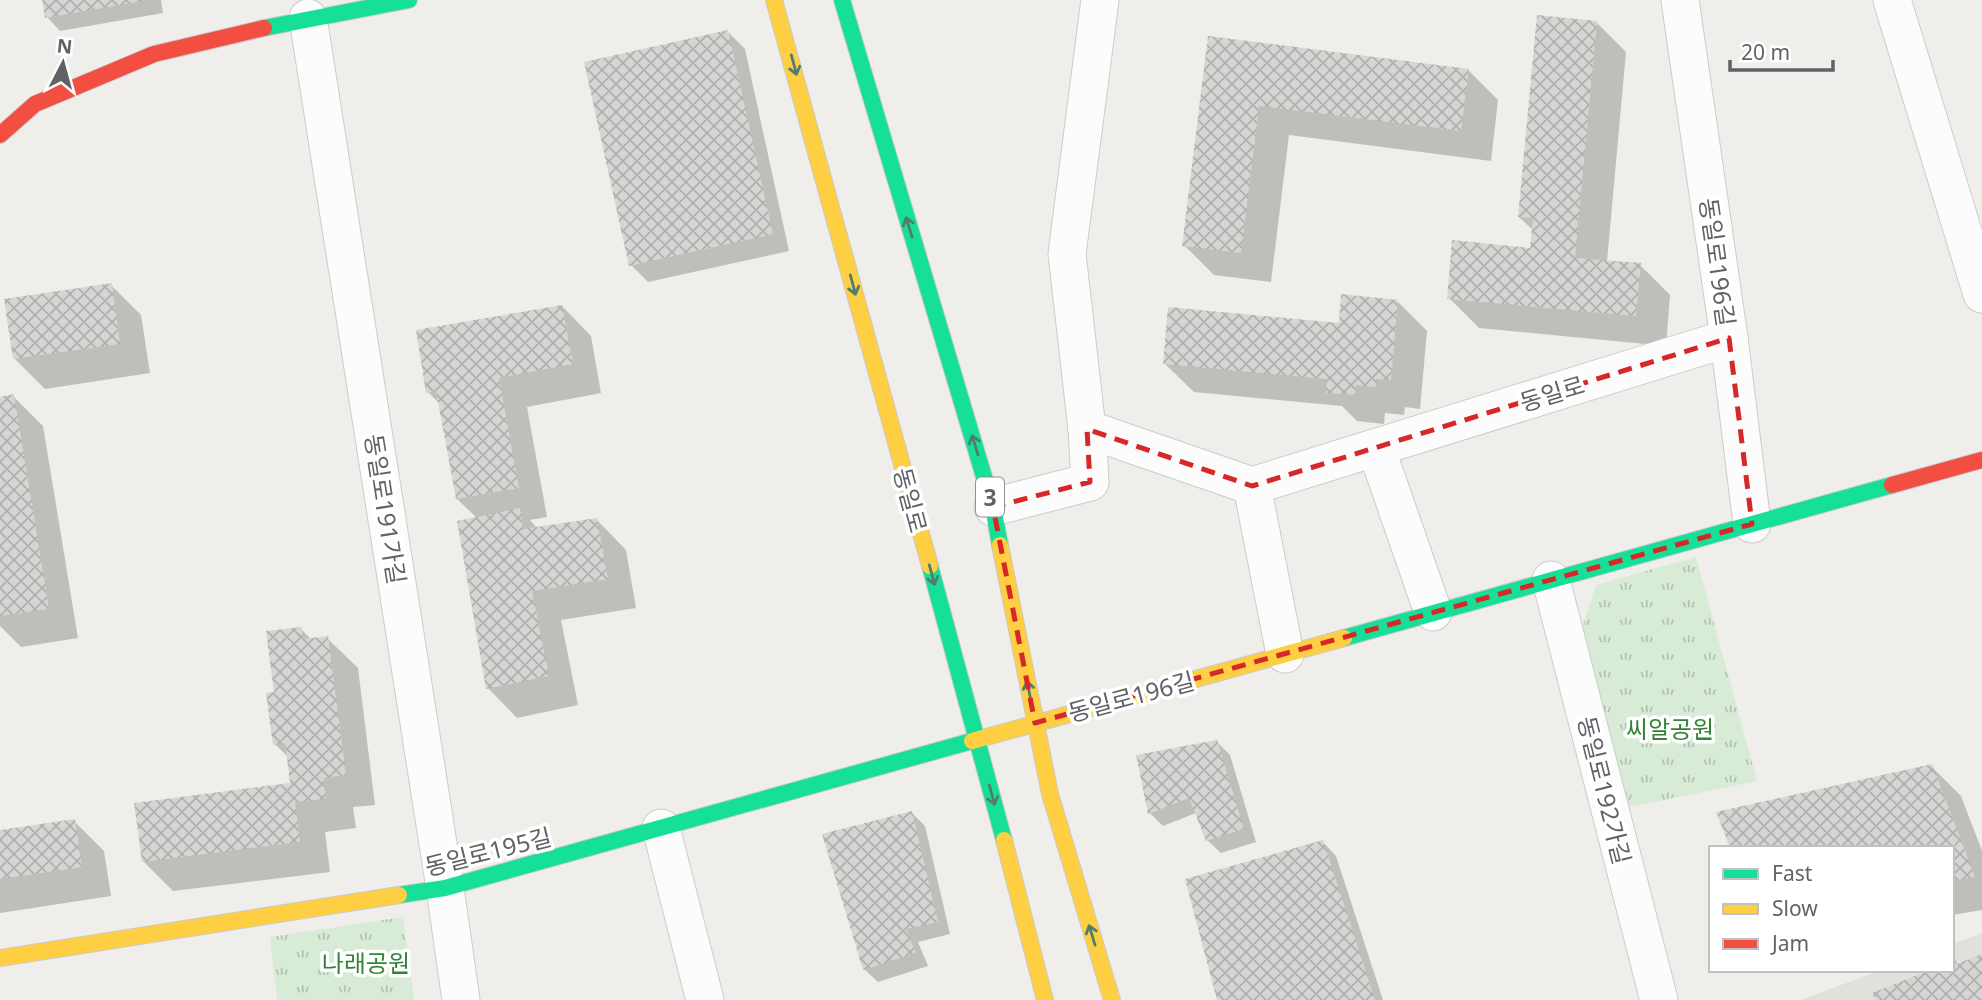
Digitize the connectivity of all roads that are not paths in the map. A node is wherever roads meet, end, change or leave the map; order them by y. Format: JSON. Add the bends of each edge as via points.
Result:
{"nodes":[{"id":1,"x":410,"y":0,"type":"edge"},
{"id":2,"x":774,"y":0,"type":"edge"},
{"id":3,"x":842,"y":0,"type":"edge"},
{"id":4,"x":1100,"y":0,"type":"edge"},
{"id":5,"x":1680,"y":0,"type":"edge"},
{"id":6,"x":1892,"y":0,"type":"edge"},
{"id":7,"x":309,"y":18,"type":"junction"},
{"id":8,"x":0,"y":135,"type":"edge"},
{"id":9,"x":1982,"y":294,"type":"edge"},
{"id":10,"x":1729,"y":338,"type":"junction"},
{"id":11,"x":1087,"y":429,"type":"junction"},
{"id":12,"x":1376,"y":448,"type":"junction"},
{"id":13,"x":1982,"y":460,"type":"edge"},
{"id":14,"x":1252,"y":486,"type":"junction"},
{"id":15,"x":993,"y":507,"type":"junction"},
{"id":16,"x":1752,"y":524,"type":"junction"},
{"id":17,"x":1551,"y":580,"type":"junction"},
{"id":18,"x":1433,"y":612,"type":"junction"},
{"id":19,"x":1285,"y":654,"type":"junction"},
{"id":20,"x":1035,"y":723,"type":"junction"},
{"id":21,"x":978,"y":740,"type":"junction"},
{"id":22,"x":661,"y":828,"type":"junction"},
{"id":23,"x":445,"y":888,"type":"junction"},
{"id":24,"x":0,"y":958,"type":"edge"},
{"id":25,"x":461,"y":1000,"type":"edge"},
{"id":26,"x":705,"y":1000,"type":"edge"},
{"id":27,"x":1045,"y":1000,"type":"edge"},
{"id":28,"x":1112,"y":1000,"type":"edge"},
{"id":29,"x":1659,"y":1000,"type":"edge"}],
"edges":[{"from":1,"to":7,"type":"street"},
{"from":2,"to":21,"type":"street","name":"동일로","one_way":true},
{"from":15,"to":3,"type":"street","number":"3","one_way":true},
{"from":4,"to":11,"type":"street","via":[[1067,254]]},
{"from":5,"to":10,"type":"street","name":"동일로196길"},
{"from":6,"to":9,"type":"street"},
{"from":7,"to":8,"type":"street","via":[[154,54],[35,104]]},
{"from":7,"to":23,"type":"street","name":"동일로191가길"},
{"from":10,"to":12,"type":"street","name":"동일로"},
{"from":10,"to":16,"type":"street","name":"동일로196길"},
{"from":11,"to":14,"type":"street"},
{"from":11,"to":15,"type":"street","via":[[1090,482]]},
{"from":12,"to":14,"type":"street","name":"동일로"},
{"from":12,"to":18,"type":"street"},
{"from":13,"to":16,"type":"street","name":"동일로196길"},
{"from":14,"to":19,"type":"street"},
{"from":20,"to":15,"type":"street","number":"3","one_way":true},
{"from":16,"to":17,"type":"street","name":"동일로196길"},
{"from":17,"to":18,"type":"street","name":"동일로196길"},
{"from":17,"to":29,"type":"street","name":"동일로192가길"},
{"from":18,"to":19,"type":"street","name":"동일로196길"},
{"from":19,"to":20,"type":"street","name":"동일로196길"},
{"from":20,"to":21,"type":"street","name":"동일로196길"},
{"from":28,"to":20,"type":"street","number":"3","one_way":true,"via":[[1050,794]]},
{"from":21,"to":22,"type":"street","name":"동일로195길"},
{"from":21,"to":27,"type":"street","name":"동일로","one_way":true},
{"from":22,"to":23,"type":"street","name":"동일로195길"},
{"from":22,"to":26,"type":"street"},
{"from":23,"to":24,"type":"street","name":"동일로195길"},
{"from":23,"to":25,"type":"street","name":"동일로191가길"}]}
